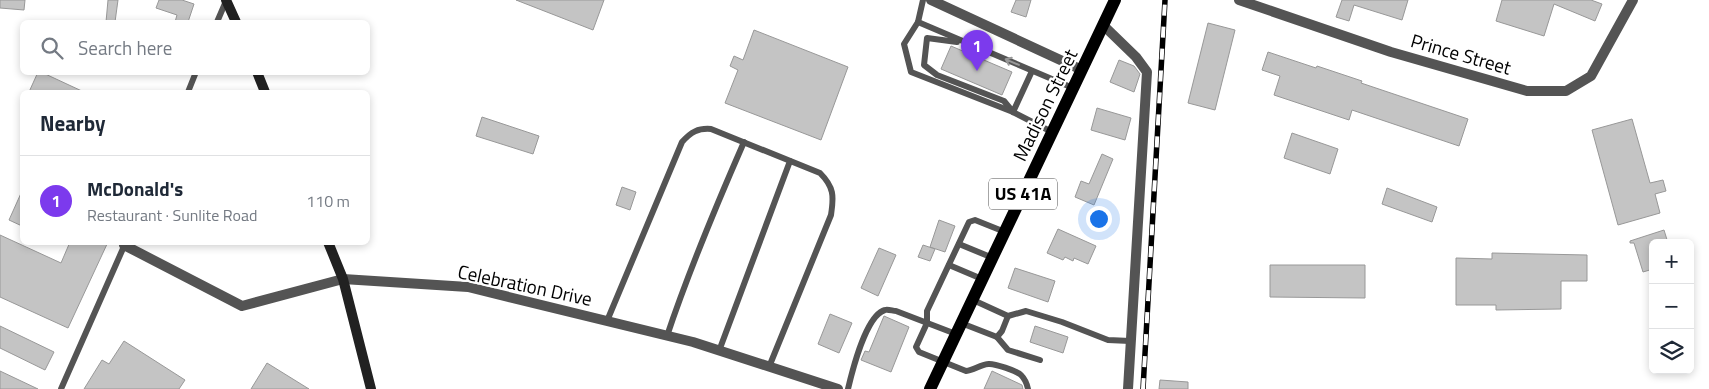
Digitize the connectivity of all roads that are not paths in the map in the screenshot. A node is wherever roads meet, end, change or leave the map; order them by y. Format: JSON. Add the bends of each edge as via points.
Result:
{"nodes":[{"id":1,"x":226,"y":0,"type":"edge"},
{"id":2,"x":923,"y":0,"type":"edge"},
{"id":3,"x":931,"y":0,"type":"edge"},
{"id":4,"x":1115,"y":0,"type":"edge"},
{"id":5,"x":1238,"y":0,"type":"edge"},
{"id":6,"x":1633,"y":0,"type":"edge"},
{"id":7,"x":218,"y":20,"type":"edge"},
{"id":8,"x":235,"y":20,"type":"edge"},
{"id":9,"x":918,"y":22,"type":"junction"},
{"id":10,"x":1104,"y":26,"type":"junction"},
{"id":11,"x":971,"y":45,"type":"junction"},
{"id":12,"x":1032,"y":70,"type":"junction"},
{"id":13,"x":1082,"y":70,"type":"junction"},
{"id":14,"x":195,"y":75,"type":"edge"},
{"id":15,"x":258,"y":75,"type":"edge"},
{"id":16,"x":1074,"y":88,"type":"junction"},
{"id":17,"x":189,"y":90,"type":"edge"},
{"id":18,"x":264,"y":90,"type":"edge"},
{"id":19,"x":1013,"y":112,"type":"junction"},
{"id":20,"x":1052,"y":132,"type":"junction"},
{"id":21,"x":744,"y":142,"type":"junction"},
{"id":22,"x":790,"y":161,"type":"junction"},
{"id":23,"x":1005,"y":232,"type":"junction"},
{"id":24,"x":959,"y":244,"type":"junction"},
{"id":25,"x":125,"y":245,"type":"edge"},
{"id":26,"x":127,"y":245,"type":"edge"},
{"id":27,"x":329,"y":245,"type":"edge"},
{"id":28,"x":992,"y":258,"type":"junction"},
{"id":29,"x":949,"y":265,"type":"junction"},
{"id":30,"x":343,"y":279,"type":"junction"},
{"id":31,"x":982,"y":279,"type":"junction"},
{"id":32,"x":973,"y":300,"type":"junction"},
{"id":33,"x":1008,"y":316,"type":"junction"},
{"id":34,"x":607,"y":321,"type":"junction"},
{"id":35,"x":927,"y":323,"type":"junction"},
{"id":36,"x":959,"y":328,"type":"junction"},
{"id":37,"x":667,"y":336,"type":"junction"},
{"id":38,"x":997,"y":337,"type":"junction"},
{"id":39,"x":1130,"y":341,"type":"junction"},
{"id":40,"x":719,"y":351,"type":"junction"},
{"id":41,"x":1040,"y":360,"type":"dead end"},
{"id":42,"x":942,"y":363,"type":"junction"},
{"id":43,"x":769,"y":367,"type":"junction"},
{"id":44,"x":61,"y":389,"type":"edge"},
{"id":45,"x":371,"y":389,"type":"edge"},
{"id":46,"x":838,"y":389,"type":"edge"},
{"id":47,"x":848,"y":389,"type":"edge"},
{"id":48,"x":930,"y":389,"type":"edge"},
{"id":49,"x":1028,"y":389,"type":"edge"},
{"id":50,"x":1128,"y":389,"type":"edge"}],
"edges":[{"from":1,"to":7,"type":"lane"},
{"from":1,"to":8,"type":"street"},
{"from":2,"to":9,"type":"lane"},
{"from":3,"to":13,"type":"street"},
{"from":4,"to":10,"type":"main road","name":"Madison Street","number":"US 41A"},
{"from":5,"to":6,"type":"street","name":"Prince Street","via":[[1391,52],[1527,91],[1566,91],[1591,76]]},
{"from":9,"to":11,"type":"lane"},
{"from":9,"to":19,"type":"lane","via":[[904,44],[911,72]]},
{"from":10,"to":13,"type":"main road","name":"Madison Street","number":"US 41A"},
{"from":10,"to":39,"type":"street","via":[[1147,72]]},
{"from":12,"to":11,"type":"lane","one_way":true},
{"from":11,"to":19,"type":"lane","via":[[927,38],[924,65],[937,75],[1004,101]]},
{"from":12,"to":16,"type":"lane"},
{"from":12,"to":19,"type":"lane"},
{"from":13,"to":16,"type":"main road","name":"Madison Street","number":"US 41A"},
{"from":14,"to":17,"type":"lane"},
{"from":15,"to":18,"type":"street"},
{"from":16,"to":20,"type":"main road","name":"Madison Street","number":"US 41A"},
{"from":19,"to":20,"type":"lane"},
{"from":20,"to":23,"type":"main road","name":"Madison Street","number":"US 41A"},
{"from":21,"to":22,"type":"lane"},
{"from":21,"to":34,"type":"lane","via":[[700,128],[682,142]]},
{"from":21,"to":37,"type":"lane"},
{"from":22,"to":40,"type":"lane"},
{"from":22,"to":43,"type":"lane","via":[[820,173],[830,183],[834,198],[832,215]]},
{"from":23,"to":24,"type":"lane","via":[[975,220],[969,222]]},
{"from":23,"to":28,"type":"main road","name":"Madison Street","number":"US 41A"},
{"from":24,"to":28,"type":"lane"},
{"from":24,"to":29,"type":"lane"},
{"from":25,"to":44,"type":"lane"},
{"from":26,"to":30,"type":"street","name":"Celebration Drive","via":[[242,306]]},
{"from":27,"to":30,"type":"street"},
{"from":28,"to":31,"type":"main road","name":"Madison Street","number":"US 41A"},
{"from":29,"to":31,"type":"lane"},
{"from":29,"to":35,"type":"lane","via":[[927,311]]},
{"from":30,"to":34,"type":"street","name":"Celebration Drive","via":[[468,287]]},
{"from":30,"to":45,"type":"street"},
{"from":31,"to":32,"type":"main road","name":"Madison Street","number":"US 41A"},
{"from":32,"to":33,"type":"lane"},
{"from":32,"to":36,"type":"main road","name":"Madison Street","number":"US 41A"},
{"from":33,"to":38,"type":"lane"},
{"from":33,"to":39,"type":"lane","via":[[1026,311],[1108,340]]},
{"from":34,"to":37,"type":"street","name":"Celebration Drive"},
{"from":35,"to":36,"type":"lane"},
{"from":35,"to":42,"type":"lane","via":[[916,347],[918,352]]},
{"from":35,"to":47,"type":"lane","via":[[886,309],[878,314],[854,360]]},
{"from":36,"to":38,"type":"lane"},
{"from":36,"to":42,"type":"main road","name":"Madison Street","number":"US 41A"},
{"from":37,"to":40,"type":"street","name":"Celebration Drive"},
{"from":38,"to":41,"type":"lane","via":[[1008,350]]},
{"from":39,"to":50,"type":"street"},
{"from":40,"to":43,"type":"street","name":"Celebration Drive"},
{"from":42,"to":48,"type":"main road","name":"Madison Street","number":"US 41A"},
{"from":42,"to":49,"type":"lane","via":[[966,371],[990,363],[1021,375]]},
{"from":43,"to":46,"type":"street","name":"Celebration Drive"}]}
